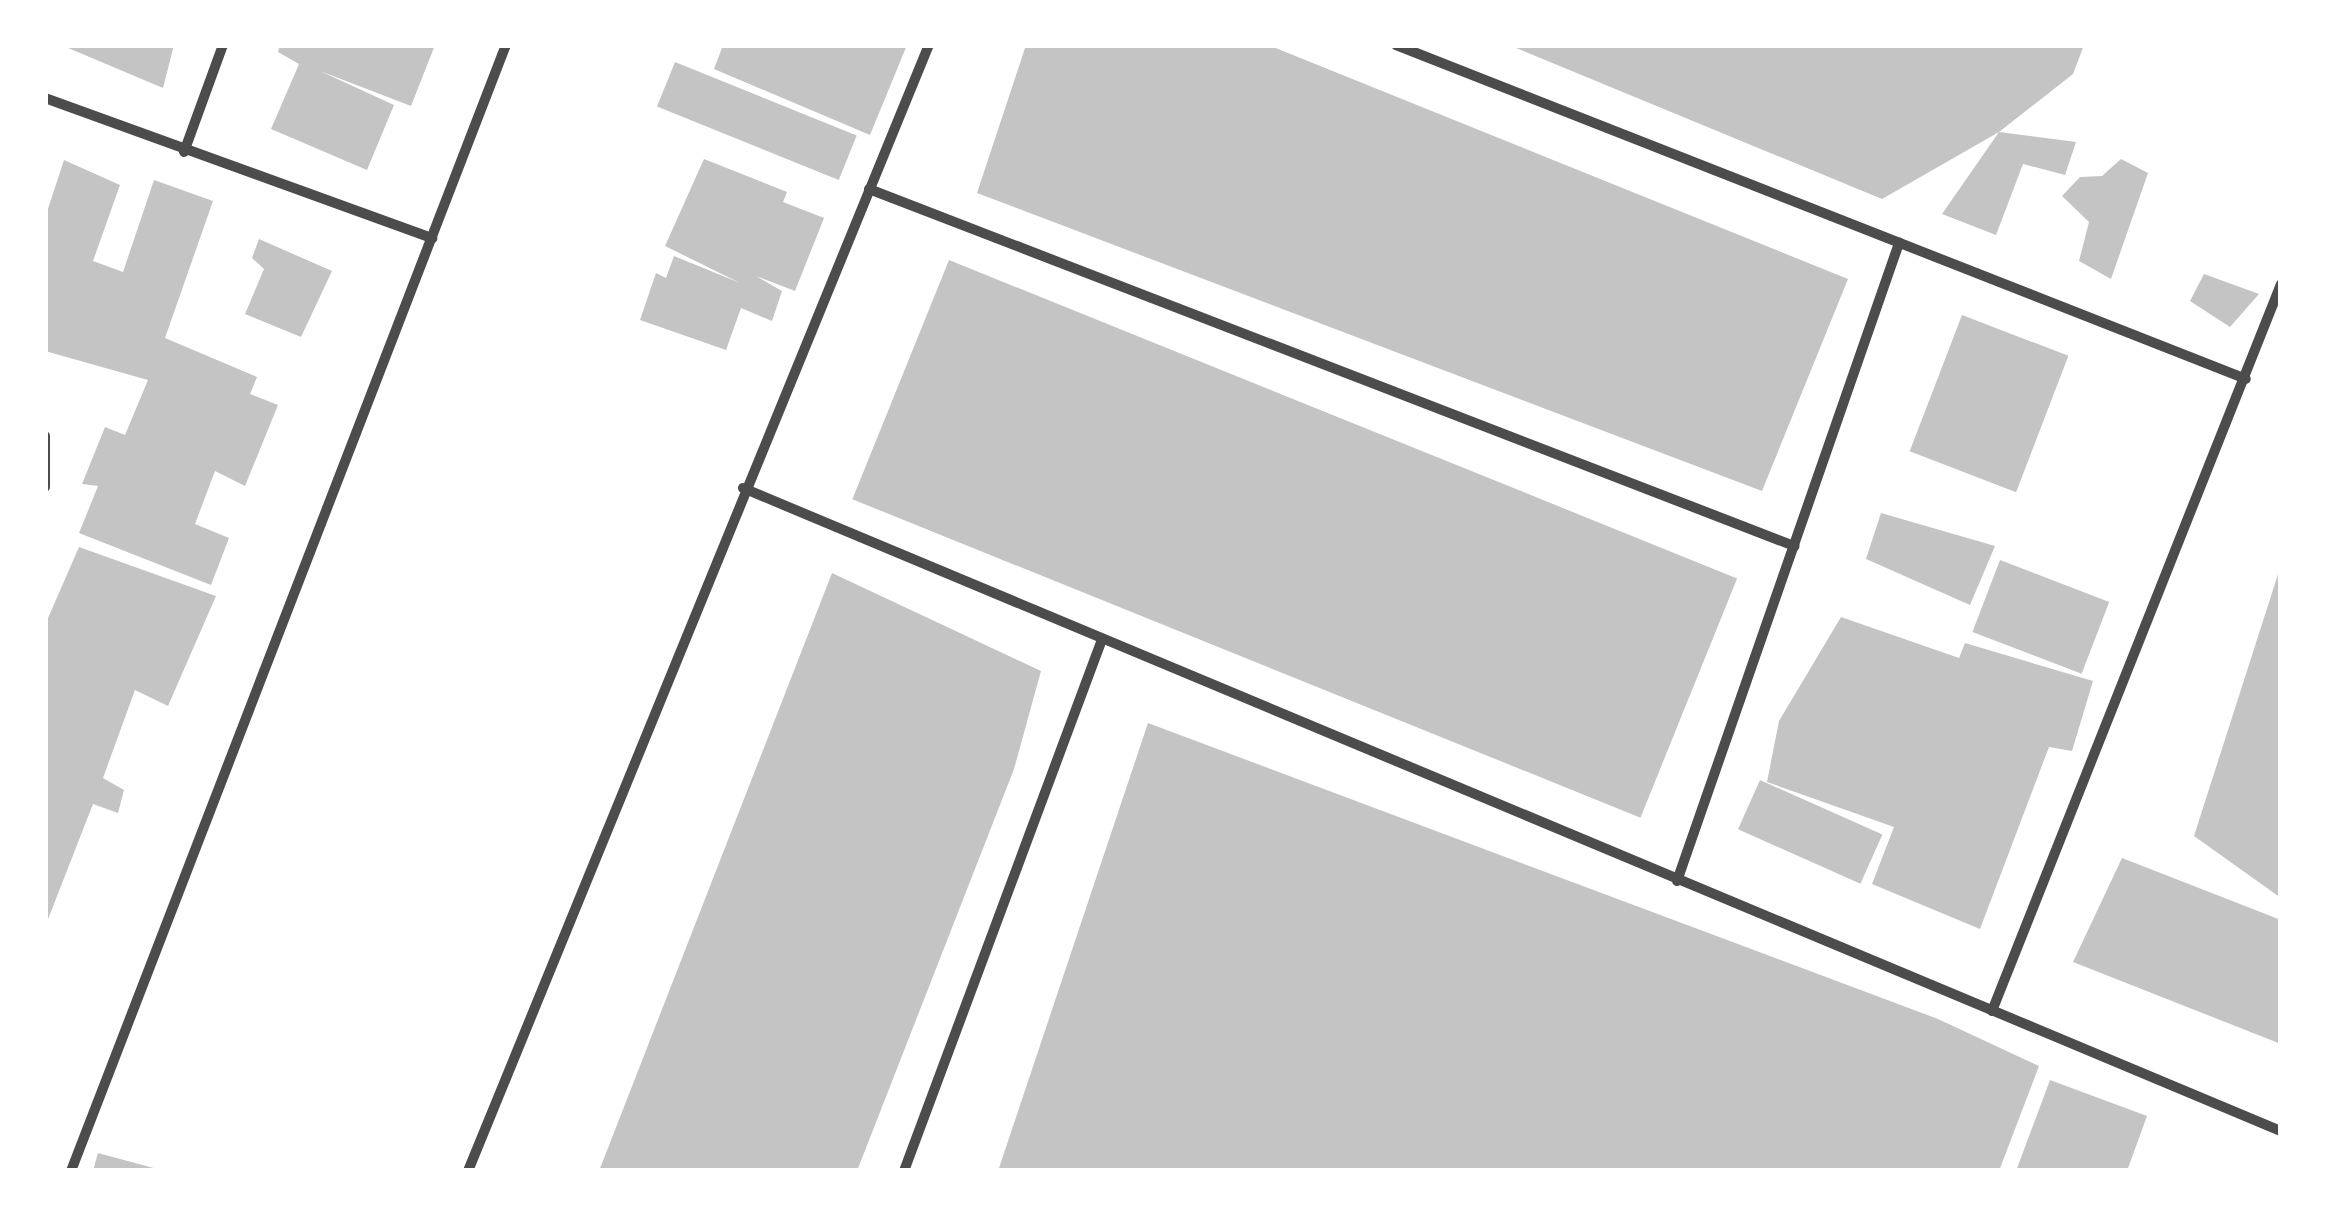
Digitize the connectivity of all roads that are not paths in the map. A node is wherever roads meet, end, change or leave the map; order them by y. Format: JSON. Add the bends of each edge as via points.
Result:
{"nodes":[{"id":1,"x":223,"y":45,"type":"edge"},
{"id":2,"x":506,"y":45,"type":"edge"},
{"id":3,"x":930,"y":45,"type":"edge"},
{"id":4,"x":1396,"y":45,"type":"edge"},
{"id":5,"x":45,"y":98,"type":"edge"},
{"id":6,"x":184,"y":152,"type":"junction"},
{"id":7,"x":869,"y":189,"type":"junction"},
{"id":8,"x":432,"y":238,"type":"junction"},
{"id":9,"x":1899,"y":243,"type":"junction"},
{"id":10,"x":2281,"y":284,"type":"edge"},
{"id":11,"x":2246,"y":379,"type":"junction"},
{"id":12,"x":45,"y":436,"type":"edge"},
{"id":13,"x":45,"y":487,"type":"edge"},
{"id":14,"x":743,"y":488,"type":"junction"},
{"id":15,"x":1794,"y":546,"type":"junction"},
{"id":16,"x":1101,"y":642,"type":"junction"},
{"id":17,"x":1677,"y":881,"type":"junction"},
{"id":18,"x":1992,"y":1011,"type":"junction"},
{"id":19,"x":2281,"y":1131,"type":"edge"},
{"id":20,"x":71,"y":1171,"type":"edge"},
{"id":21,"x":468,"y":1171,"type":"edge"},
{"id":22,"x":904,"y":1171,"type":"edge"}],
"edges":[{"from":1,"to":6,"type":"street"},
{"from":2,"to":8,"type":"street"},
{"from":3,"to":7,"type":"street"},
{"from":4,"to":9,"type":"street"},
{"from":5,"to":6,"type":"street"},
{"from":6,"to":8,"type":"street"},
{"from":7,"to":14,"type":"street"},
{"from":7,"to":15,"type":"street"},
{"from":8,"to":20,"type":"street"},
{"from":9,"to":11,"type":"street"},
{"from":9,"to":15,"type":"street"},
{"from":10,"to":11,"type":"street"},
{"from":11,"to":18,"type":"street"},
{"from":12,"to":13,"type":"street"},
{"from":14,"to":16,"type":"street"},
{"from":14,"to":21,"type":"street"},
{"from":15,"to":17,"type":"street"},
{"from":16,"to":17,"type":"street"},
{"from":16,"to":22,"type":"street"},
{"from":17,"to":18,"type":"street"},
{"from":18,"to":19,"type":"street"}]}
